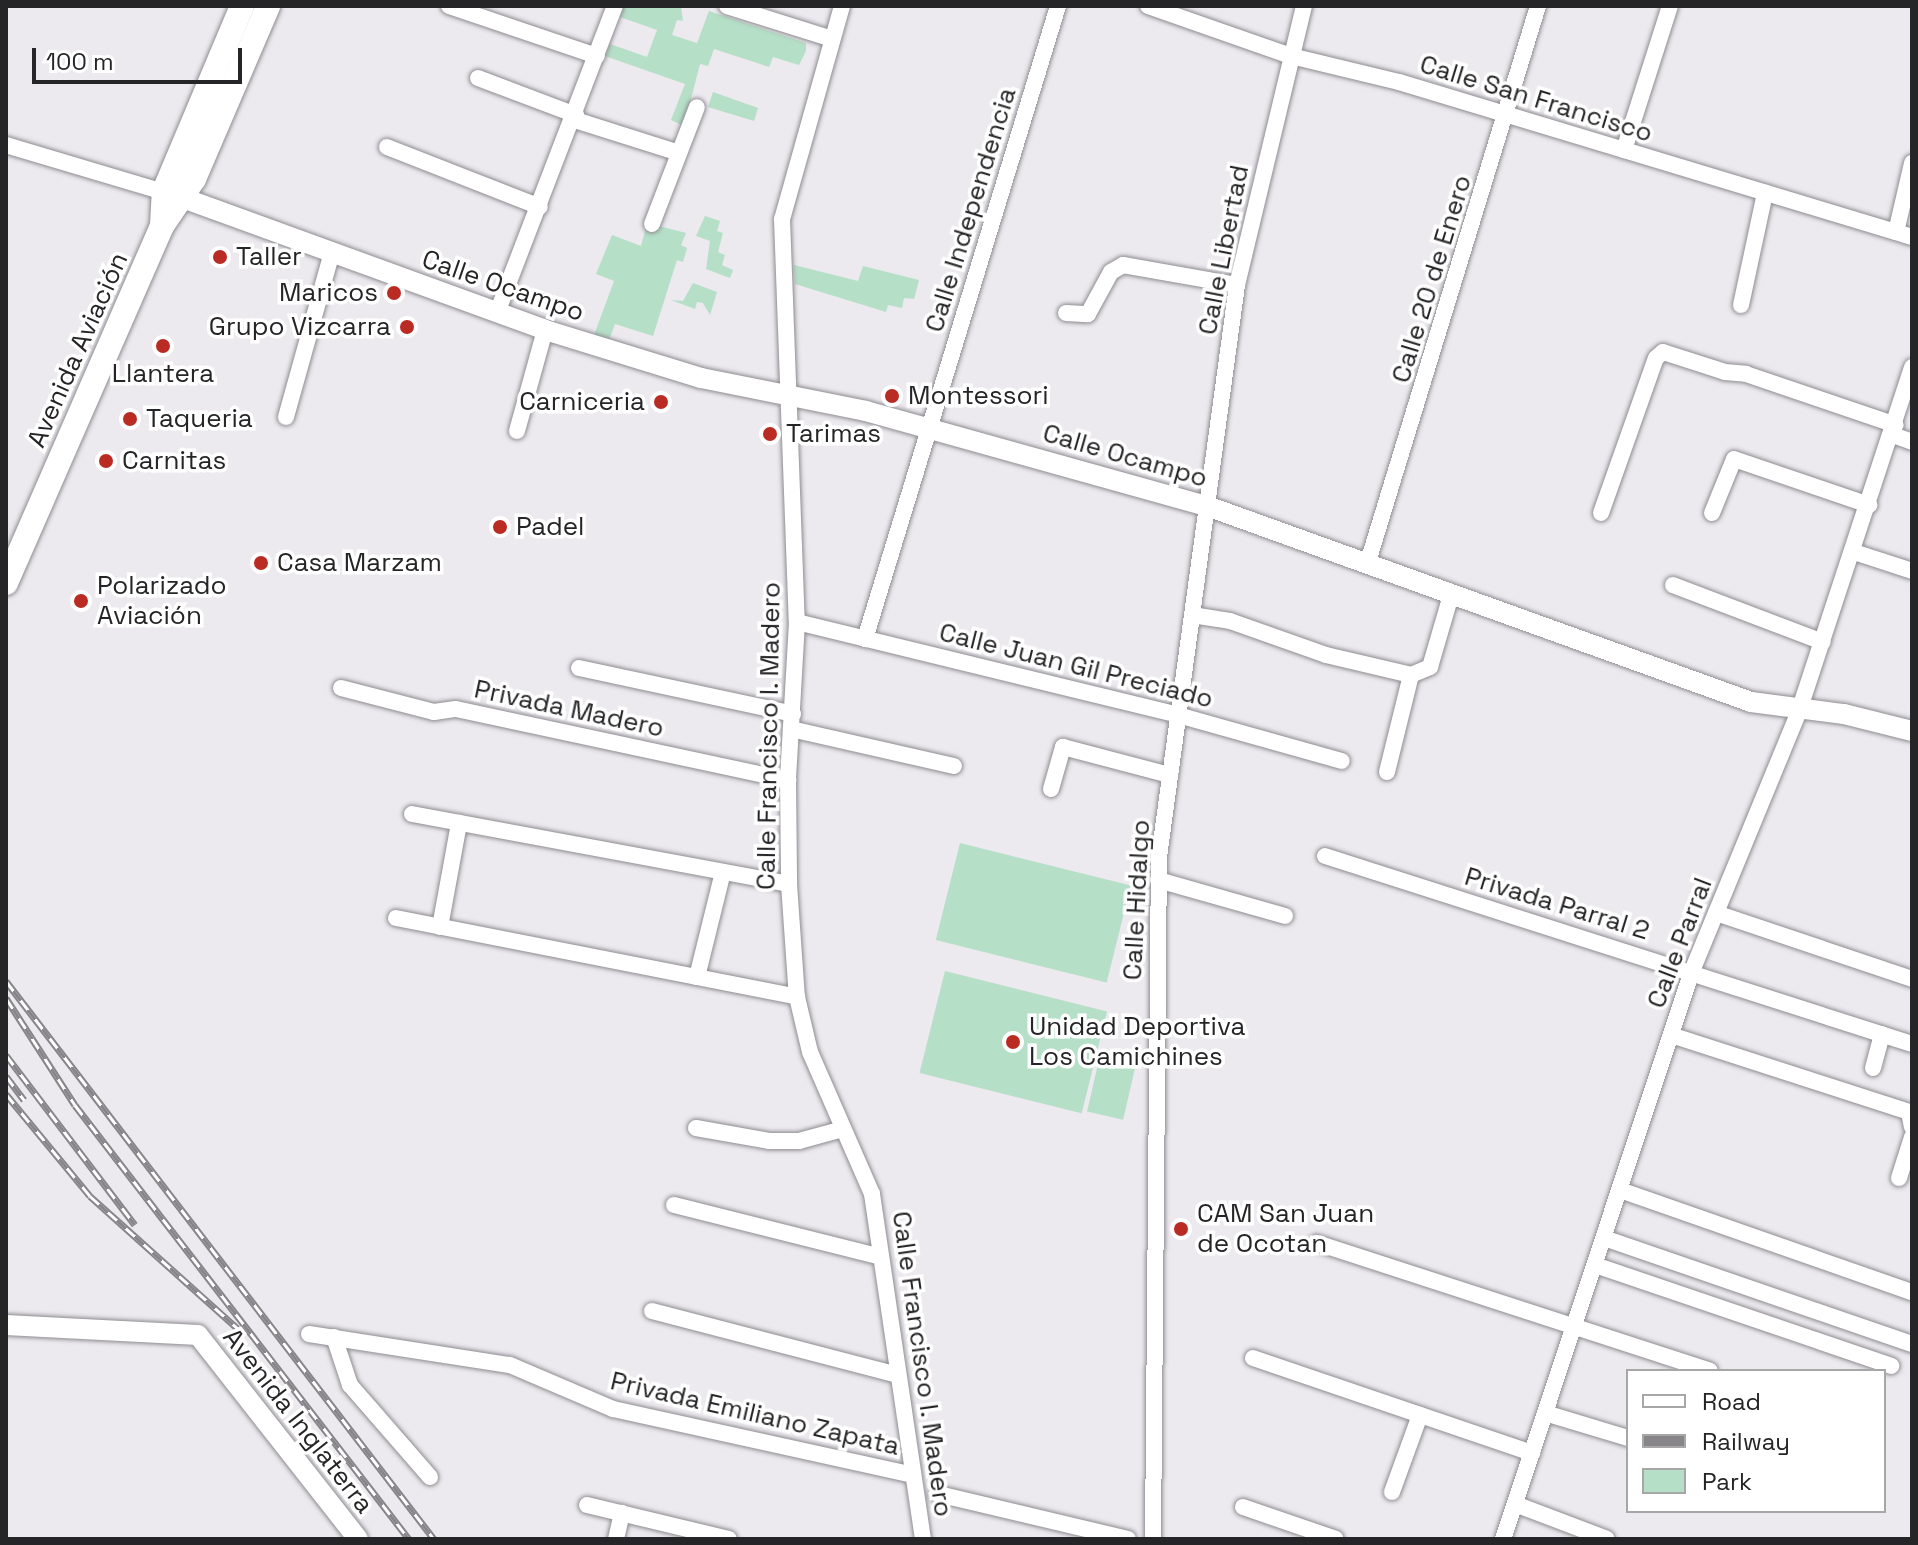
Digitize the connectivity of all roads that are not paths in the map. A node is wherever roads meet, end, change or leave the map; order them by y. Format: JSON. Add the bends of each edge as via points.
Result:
{"nodes":[{"id":1,"x":242,"y":6,"type":"edge"},
{"id":2,"x":268,"y":6,"type":"edge"},
{"id":3,"x":449,"y":6,"type":"edge"},
{"id":4,"x":614,"y":6,"type":"edge"},
{"id":5,"x":727,"y":6,"type":"edge"},
{"id":6,"x":842,"y":6,"type":"edge"},
{"id":7,"x":1058,"y":6,"type":"edge"},
{"id":8,"x":1148,"y":6,"type":"edge"},
{"id":9,"x":1304,"y":6,"type":"edge"},
{"id":10,"x":1538,"y":6,"type":"edge"},
{"id":11,"x":1670,"y":6,"type":"edge"},
{"id":12,"x":832,"y":39,"type":"junction"},
{"id":13,"x":597,"y":56,"type":"junction"},
{"id":14,"x":1291,"y":56,"type":"junction"},
{"id":15,"x":478,"y":78,"type":"dead end"},
{"id":16,"x":697,"y":107,"type":"dead end"},
{"id":17,"x":1508,"y":115,"type":"junction"},
{"id":18,"x":576,"y":118,"type":"junction"},
{"id":19,"x":6,"y":145,"type":"edge"},
{"id":20,"x":387,"y":147,"type":"dead end"},
{"id":21,"x":1624,"y":150,"type":"junction"},
{"id":22,"x":679,"y":153,"type":"junction"},
{"id":23,"x":1912,"y":163,"type":"edge"},
{"id":24,"x":1765,"y":193,"type":"junction"},
{"id":25,"x":173,"y":195,"type":"junction"},
{"id":26,"x":540,"y":207,"type":"junction"},
{"id":27,"x":652,"y":224,"type":"dead end"},
{"id":28,"x":1904,"y":234,"type":"edge"},
{"id":29,"x":332,"y":252,"type":"junction"},
{"id":30,"x":1237,"y":285,"type":"junction"},
{"id":31,"x":1741,"y":305,"type":"dead end"},
{"id":32,"x":497,"y":313,"type":"junction"},
{"id":33,"x":1066,"y":313,"type":"dead end"},
{"id":34,"x":545,"y":330,"type":"junction"},
{"id":35,"x":1912,"y":367,"type":"edge"},
{"id":36,"x":792,"y":396,"type":"junction"},
{"id":37,"x":286,"y":417,"type":"dead end"},
{"id":38,"x":929,"y":429,"type":"junction"},
{"id":39,"x":1894,"y":430,"type":"junction"},
{"id":40,"x":517,"y":431,"type":"dead end"},
{"id":41,"x":1912,"y":442,"type":"edge"},
{"id":42,"x":1869,"y":505,"type":"junction"},
{"id":43,"x":1207,"y":506,"type":"junction"},
{"id":44,"x":1601,"y":513,"type":"dead end"},
{"id":45,"x":1712,"y":513,"type":"dead end"},
{"id":46,"x":1854,"y":552,"type":"junction"},
{"id":47,"x":1367,"y":565,"type":"junction"},
{"id":48,"x":1912,"y":571,"type":"edge"},
{"id":49,"x":6,"y":583,"type":"edge"},
{"id":50,"x":1673,"y":585,"type":"dead end"},
{"id":51,"x":1451,"y":595,"type":"junction"},
{"id":52,"x":1192,"y":615,"type":"junction"},
{"id":53,"x":797,"y":622,"type":"junction"},
{"id":54,"x":865,"y":639,"type":"junction"},
{"id":55,"x":1823,"y":642,"type":"junction"},
{"id":56,"x":579,"y":668,"type":"dead end"},
{"id":57,"x":1411,"y":675,"type":"junction"},
{"id":58,"x":341,"y":688,"type":"dead end"},
{"id":59,"x":1799,"y":711,"type":"junction"},
{"id":60,"x":1178,"y":715,"type":"junction"},
{"id":61,"x":792,"y":722,"type":"junction"},
{"id":62,"x":1912,"y":731,"type":"edge"},
{"id":63,"x":1342,"y":761,"type":"dead end"},
{"id":64,"x":954,"y":766,"type":"dead end"},
{"id":65,"x":1387,"y":772,"type":"dead end"},
{"id":66,"x":1170,"y":775,"type":"junction"},
{"id":67,"x":788,"y":780,"type":"junction"},
{"id":68,"x":1051,"y":789,"type":"dead end"},
{"id":69,"x":412,"y":814,"type":"dead end"},
{"id":70,"x":459,"y":823,"type":"junction"},
{"id":71,"x":1325,"y":856,"type":"dead end"},
{"id":72,"x":723,"y":872,"type":"junction"},
{"id":73,"x":1158,"y":880,"type":"junction"},
{"id":74,"x":789,"y":884,"type":"junction"},
{"id":75,"x":1716,"y":913,"type":"junction"},
{"id":76,"x":1285,"y":916,"type":"dead end"},
{"id":77,"x":396,"y":918,"type":"dead end"},
{"id":78,"x":440,"y":927,"type":"junction"},
{"id":79,"x":1692,"y":971,"type":"junction"},
{"id":80,"x":697,"y":977,"type":"junction"},
{"id":81,"x":1912,"y":979,"type":"edge"},
{"id":82,"x":797,"y":997,"type":"junction"},
{"id":83,"x":1882,"y":1034,"type":"junction"},
{"id":84,"x":1671,"y":1035,"type":"junction"},
{"id":85,"x":1912,"y":1044,"type":"edge"},
{"id":86,"x":1873,"y":1068,"type":"dead end"},
{"id":87,"x":1912,"y":1127,"type":"edge"},
{"id":88,"x":696,"y":1128,"type":"dead end"},
{"id":89,"x":843,"y":1129,"type":"junction"},
{"id":90,"x":1912,"y":1137,"type":"edge"},
{"id":91,"x":1899,"y":1178,"type":"dead end"},
{"id":92,"x":1620,"y":1190,"type":"junction"},
{"id":93,"x":674,"y":1205,"type":"dead end"},
{"id":94,"x":1604,"y":1238,"type":"junction"},
{"id":95,"x":1317,"y":1243,"type":"dead end"},
{"id":96,"x":881,"y":1257,"type":"junction"},
{"id":97,"x":1595,"y":1265,"type":"junction"},
{"id":98,"x":1912,"y":1292,"type":"edge"},
{"id":99,"x":652,"y":1311,"type":"dead end"},
{"id":100,"x":6,"y":1325,"type":"edge"},
{"id":101,"x":1576,"y":1325,"type":"junction"},
{"id":102,"x":309,"y":1334,"type":"dead end"},
{"id":103,"x":334,"y":1337,"type":"junction"},
{"id":104,"x":1912,"y":1344,"type":"edge"},
{"id":105,"x":1253,"y":1358,"type":"dead end"},
{"id":106,"x":1891,"y":1366,"type":"dead end"},
{"id":107,"x":1704,"y":1369,"type":"edge"},
{"id":108,"x":897,"y":1375,"type":"junction"},
{"id":109,"x":1545,"y":1413,"type":"junction"},
{"id":110,"x":1420,"y":1415,"type":"junction"},
{"id":111,"x":1626,"y":1437,"type":"edge"},
{"id":112,"x":1532,"y":1453,"type":"junction"},
{"id":113,"x":912,"y":1475,"type":"junction"},
{"id":114,"x":430,"y":1477,"type":"dead end"},
{"id":115,"x":1392,"y":1492,"type":"dead end"},
{"id":116,"x":938,"y":1494,"type":"dead end"},
{"id":117,"x":1515,"y":1504,"type":"junction"},
{"id":118,"x":587,"y":1505,"type":"dead end"},
{"id":119,"x":1243,"y":1507,"type":"dead end"},
{"id":120,"x":622,"y":1513,"type":"junction"},
{"id":121,"x":667,"y":1532,"type":"edge"},
{"id":122,"x":358,"y":1539,"type":"edge"},
{"id":123,"x":616,"y":1539,"type":"edge"},
{"id":124,"x":729,"y":1539,"type":"edge"},
{"id":125,"x":923,"y":1539,"type":"edge"},
{"id":126,"x":1128,"y":1539,"type":"edge"},
{"id":127,"x":1153,"y":1539,"type":"edge"},
{"id":128,"x":1336,"y":1539,"type":"edge"},
{"id":129,"x":1503,"y":1539,"type":"edge"},
{"id":130,"x":1607,"y":1539,"type":"edge"}],
"edges":[{"from":1,"to":25,"type":"main road","name":"Avenida Aviación"},
{"from":2,"to":25,"type":"main road","name":"Avenida Aviación"},
{"from":3,"to":13,"type":"street"},
{"from":4,"to":13,"type":"street"},
{"from":5,"to":12,"type":"street"},
{"from":6,"to":12,"type":"street","name":"Calle Francisco I. Madero"},
{"from":7,"to":38,"type":"street","name":"Calle Independencia"},
{"from":8,"to":14,"type":"street","name":"Calle San Francisco"},
{"from":9,"to":14,"type":"street","name":"Calle Libertad"},
{"from":10,"to":17,"type":"street","name":"Calle 20 de Enero"},
{"from":11,"to":21,"type":"street"},
{"from":12,"to":36,"type":"street","name":"Calle Francisco I. Madero","via":[[782,219]]},
{"from":13,"to":18,"type":"street"},
{"from":14,"to":17,"type":"street","name":"Calle San Francisco"},
{"from":14,"to":30,"type":"street","name":"Calle Libertad"},
{"from":15,"to":18,"type":"street"},
{"from":16,"to":22,"type":"street"},
{"from":17,"to":21,"type":"street","name":"Calle San Francisco"},
{"from":17,"to":47,"type":"street","name":"Calle 20 de Enero"},
{"from":18,"to":22,"type":"street"},
{"from":18,"to":26,"type":"street"},
{"from":19,"to":25,"type":"street"},
{"from":20,"to":26,"type":"street"},
{"from":21,"to":24,"type":"street","name":"Calle San Francisco"},
{"from":22,"to":27,"type":"street"},
{"from":23,"to":28,"type":"street"},
{"from":24,"to":28,"type":"street","name":"Calle San Francisco"},
{"from":24,"to":31,"type":"street"},
{"from":25,"to":29,"type":"street","name":"Calle Ocampo"},
{"from":25,"to":49,"type":"main road","name":"Avenida Aviación"},
{"from":26,"to":32,"type":"street"},
{"from":29,"to":32,"type":"street","name":"Calle Ocampo"},
{"from":29,"to":37,"type":"street"},
{"from":30,"to":33,"type":"street","via":[[1123,265],[1111,272],[1088,314]]},
{"from":30,"to":43,"type":"street","name":"Calle Libertad"},
{"from":32,"to":34,"type":"street","name":"Calle Ocampo"},
{"from":34,"to":36,"type":"street","name":"Calle Ocampo","via":[[701,378]]},
{"from":34,"to":40,"type":"street"},
{"from":35,"to":39,"type":"street","name":"Calle Parral"},
{"from":36,"to":38,"type":"street","name":"Calle Ocampo"},
{"from":36,"to":53,"type":"street","name":"Calle Francisco I. Madero"},
{"from":38,"to":43,"type":"street","name":"Calle Ocampo"},
{"from":38,"to":54,"type":"street","name":"Calle Independencia"},
{"from":39,"to":41,"type":"street"},
{"from":39,"to":42,"type":"street","name":"Calle Parral"},
{"from":39,"to":44,"type":"street","via":[[1746,374],[1663,352],[1656,358]]},
{"from":42,"to":45,"type":"street","via":[[1734,459]]},
{"from":42,"to":46,"type":"street","name":"Calle Parral"},
{"from":43,"to":47,"type":"street","name":"Calle Ocampo"},
{"from":43,"to":52,"type":"street","name":"Calle Hidalgo"},
{"from":46,"to":48,"type":"street"},
{"from":46,"to":55,"type":"street","name":"Calle Parral"},
{"from":47,"to":51,"type":"street","name":"Calle Ocampo"},
{"from":50,"to":55,"type":"street"},
{"from":51,"to":57,"type":"street","via":[[1430,667]]},
{"from":51,"to":59,"type":"street","name":"Calle Ocampo","via":[[1751,702]]},
{"from":52,"to":57,"type":"street","via":[[1230,621],[1326,655]]},
{"from":52,"to":60,"type":"street","name":"Calle Hidalgo"},
{"from":53,"to":54,"type":"street","name":"Calle Juan Gil Preciado"},
{"from":53,"to":61,"type":"street","name":"Calle Francisco I. Madero"},
{"from":54,"to":60,"type":"street","name":"Calle Juan Gil Preciado"},
{"from":55,"to":59,"type":"street","name":"Calle Parral"},
{"from":56,"to":61,"type":"street"},
{"from":57,"to":65,"type":"street"},
{"from":58,"to":67,"type":"street","name":"Privada Madero","via":[[434,712],[456,709]]},
{"from":59,"to":62,"type":"street","name":"Calle Ocampo","via":[[1844,714]]},
{"from":59,"to":75,"type":"street","name":"Calle Parral"},
{"from":60,"to":63,"type":"street","name":"Calle Juan Gil Preciado"},
{"from":60,"to":66,"type":"street","name":"Calle Hidalgo"},
{"from":61,"to":64,"type":"street"},
{"from":61,"to":67,"type":"street","name":"Calle Francisco I. Madero"},
{"from":66,"to":68,"type":"street","via":[[1071,748],[1059,750]]},
{"from":66,"to":73,"type":"street","name":"Calle Hidalgo"},
{"from":67,"to":74,"type":"street","name":"Calle Francisco I. Madero"},
{"from":69,"to":70,"type":"street"},
{"from":70,"to":72,"type":"street"},
{"from":70,"to":78,"type":"street"},
{"from":71,"to":79,"type":"street","name":"Privada Parral 2"},
{"from":72,"to":74,"type":"street"},
{"from":72,"to":80,"type":"street"},
{"from":73,"to":76,"type":"street"},
{"from":73,"to":127,"type":"street","name":"Calle Hidalgo"},
{"from":74,"to":82,"type":"street","name":"Calle Francisco I. Madero"},
{"from":75,"to":79,"type":"street","name":"Calle Parral"},
{"from":75,"to":81,"type":"street"},
{"from":77,"to":78,"type":"street"},
{"from":78,"to":80,"type":"street"},
{"from":79,"to":83,"type":"street","name":"Privada Parral 2"},
{"from":79,"to":84,"type":"street","name":"Calle Parral"},
{"from":80,"to":82,"type":"street"},
{"from":82,"to":89,"type":"street","name":"Calle Francisco I. Madero","via":[[810,1052]]},
{"from":83,"to":85,"type":"street","name":"Privada Parral 2"},
{"from":83,"to":86,"type":"street"},
{"from":84,"to":87,"type":"street","via":[[1909,1112]]},
{"from":84,"to":92,"type":"street","name":"Calle Parral"},
{"from":88,"to":89,"type":"street","via":[[769,1141],[799,1141]]},
{"from":89,"to":96,"type":"street","name":"Calle Francisco I. Madero","via":[[872,1194]]},
{"from":90,"to":91,"type":"street"},
{"from":92,"to":94,"type":"street","name":"Calle Parral"},
{"from":92,"to":98,"type":"street"},
{"from":93,"to":96,"type":"street"},
{"from":94,"to":97,"type":"street","name":"Calle Parral"},
{"from":94,"to":104,"type":"street"},
{"from":95,"to":101,"type":"street"},
{"from":96,"to":108,"type":"street","name":"Calle Francisco I. Madero"},
{"from":97,"to":101,"type":"street","name":"Calle Parral"},
{"from":97,"to":106,"type":"street"},
{"from":99,"to":108,"type":"street"},
{"from":100,"to":122,"type":"street","name":"Avenida Inglaterra","via":[[198,1335]]},
{"from":101,"to":107,"type":"street"},
{"from":101,"to":109,"type":"street","name":"Calle Parral"},
{"from":102,"to":103,"type":"street","name":"Privada Emiliano Zapata"},
{"from":103,"to":113,"type":"street","name":"Privada Emiliano Zapata","via":[[510,1365],[613,1409]]},
{"from":103,"to":114,"type":"street","via":[[350,1385]]},
{"from":105,"to":110,"type":"street"},
{"from":108,"to":113,"type":"street","name":"Calle Francisco I. Madero"},
{"from":109,"to":111,"type":"street"},
{"from":109,"to":112,"type":"street","name":"Calle Parral"},
{"from":110,"to":112,"type":"street"},
{"from":110,"to":115,"type":"street"},
{"from":112,"to":117,"type":"street","name":"Calle Parral"},
{"from":113,"to":125,"type":"street","name":"Calle Francisco I. Madero"},
{"from":116,"to":126,"type":"street"},
{"from":117,"to":129,"type":"street","name":"Calle Parral"},
{"from":117,"to":130,"type":"street"},
{"from":118,"to":120,"type":"street"},
{"from":119,"to":128,"type":"street"},
{"from":120,"to":121,"type":"street"},
{"from":120,"to":123,"type":"street"},
{"from":121,"to":124,"type":"street"}]}
